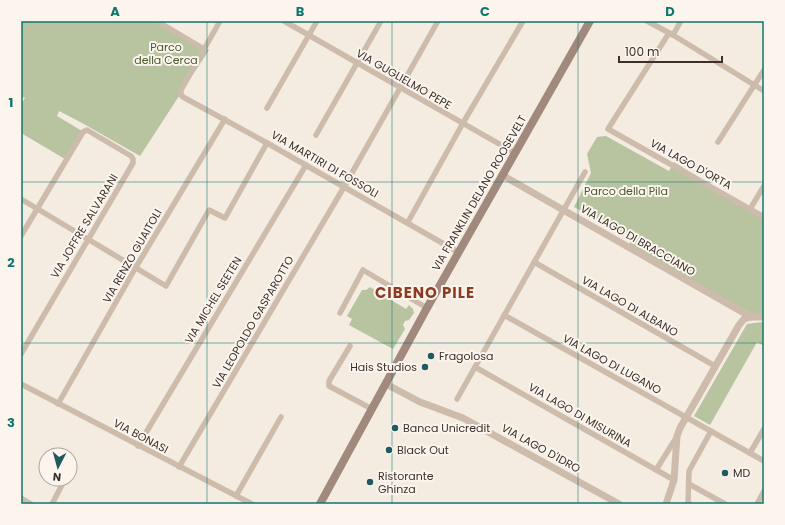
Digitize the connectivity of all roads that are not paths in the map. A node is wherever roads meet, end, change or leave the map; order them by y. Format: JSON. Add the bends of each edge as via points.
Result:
{"nodes":[{"id":1,"x":157,"y":21,"type":"edge"},
{"id":2,"x":220,"y":21,"type":"edge"},
{"id":3,"x":284,"y":21,"type":"edge"},
{"id":4,"x":317,"y":21,"type":"edge"},
{"id":5,"x":381,"y":21,"type":"edge"},
{"id":6,"x":438,"y":21,"type":"edge"},
{"id":7,"x":523,"y":21,"type":"edge"},
{"id":8,"x":590,"y":21,"type":"edge"},
{"id":9,"x":647,"y":21,"type":"edge"},
{"id":10,"x":681,"y":21,"type":"edge"},
{"id":11,"x":671,"y":34,"type":"junction"},
{"id":12,"x":309,"y":35,"type":"junction"},
{"id":13,"x":204,"y":49,"type":"junction"},
{"id":14,"x":356,"y":63,"type":"junction"},
{"id":15,"x":764,"y":70,"type":"edge"},
{"id":16,"x":754,"y":85,"type":"junction"},
{"id":17,"x":400,"y":88,"type":"junction"},
{"id":18,"x":764,"y":91,"type":"edge"},
{"id":19,"x":267,"y":108,"type":"dead end"},
{"id":20,"x":225,"y":119,"type":"junction"},
{"id":21,"x":462,"y":124,"type":"junction"},
{"id":22,"x":316,"y":135,"type":"dead end"},
{"id":23,"x":718,"y":142,"type":"dead end"},
{"id":24,"x":267,"y":143,"type":"junction"},
{"id":25,"x":515,"y":153,"type":"junction"},
{"id":26,"x":306,"y":165,"type":"junction"},
{"id":27,"x":585,"y":172,"type":"dead end"},
{"id":28,"x":502,"y":175,"type":"junction"},
{"id":29,"x":764,"y":186,"type":"edge"},
{"id":30,"x":344,"y":187,"type":"junction"},
{"id":31,"x":21,"y":199,"type":"edge"},
{"id":32,"x":37,"y":208,"type":"junction"},
{"id":33,"x":750,"y":209,"type":"junction"},
{"id":34,"x":564,"y":211,"type":"junction"},
{"id":35,"x":764,"y":217,"type":"edge"},
{"id":36,"x":408,"y":222,"type":"junction"},
{"id":37,"x":21,"y":236,"type":"edge"},
{"id":38,"x":88,"y":239,"type":"junction"},
{"id":39,"x":458,"y":252,"type":"junction"},
{"id":40,"x":534,"y":262,"type":"junction"},
{"id":41,"x":136,"y":267,"type":"junction"},
{"id":42,"x":427,"y":308,"type":"junction"},
{"id":43,"x":340,"y":313,"type":"dead end"},
{"id":44,"x":504,"y":315,"type":"junction"},
{"id":45,"x":751,"y":316,"type":"junction"},
{"id":46,"x":764,"y":317,"type":"edge"},
{"id":47,"x":350,"y":346,"type":"dead end"},
{"id":48,"x":21,"y":354,"type":"edge"},
{"id":49,"x":715,"y":366,"type":"junction"},
{"id":50,"x":475,"y":367,"type":"junction"},
{"id":51,"x":386,"y":384,"type":"junction"},
{"id":52,"x":21,"y":386,"type":"edge"},
{"id":53,"x":457,"y":399,"type":"dead end"},
{"id":54,"x":58,"y":404,"type":"junction"},
{"id":55,"x":372,"y":409,"type":"junction"},
{"id":56,"x":281,"y":417,"type":"dead end"},
{"id":57,"x":686,"y":417,"type":"junction"},
{"id":58,"x":764,"y":429,"type":"edge"},
{"id":59,"x":711,"y":431,"type":"junction"},
{"id":60,"x":677,"y":436,"type":"junction"},
{"id":61,"x":138,"y":446,"type":"junction"},
{"id":62,"x":750,"y":453,"type":"junction"},
{"id":63,"x":764,"y":461,"type":"edge"},
{"id":64,"x":179,"y":467,"type":"junction"},
{"id":65,"x":656,"y":470,"type":"junction"},
{"id":66,"x":674,"y":480,"type":"junction"},
{"id":67,"x":689,"y":484,"type":"junction"},
{"id":68,"x":61,"y":487,"type":"edge"},
{"id":69,"x":764,"y":491,"type":"edge"},
{"id":70,"x":236,"y":496,"type":"junction"},
{"id":71,"x":21,"y":498,"type":"edge"},
{"id":72,"x":31,"y":504,"type":"edge"},
{"id":73,"x":52,"y":504,"type":"edge"},
{"id":74,"x":252,"y":504,"type":"edge"},
{"id":75,"x":320,"y":504,"type":"edge"},
{"id":76,"x":619,"y":504,"type":"edge"},
{"id":77,"x":666,"y":504,"type":"edge"},
{"id":78,"x":690,"y":504,"type":"edge"},
{"id":79,"x":725,"y":504,"type":"edge"},
{"id":80,"x":757,"y":504,"type":"edge"}],
"edges":[{"from":1,"to":13,"type":"street"},
{"from":2,"to":13,"type":"street"},
{"from":3,"to":12,"type":"street","name":"VIA GUGLIELMO PEPE"},
{"from":4,"to":12,"type":"street"},
{"from":5,"to":14,"type":"street"},
{"from":6,"to":17,"type":"street","name":"VIA LEOPOLDO GASPAROTTO"},
{"from":7,"to":21,"type":"street"},
{"from":8,"to":25,"type":"main road","name":"VIA FRANKLIN DELANO ROOSEVELT"},
{"from":9,"to":11,"type":"street"},
{"from":10,"to":11,"type":"street"},
{"from":11,"to":16,"type":"street"},
{"from":11,"to":33,"type":"street","name":"VIA LAGO D'ORTA","via":[[608,129]]},
{"from":12,"to":14,"type":"street","name":"VIA GUGLIELMO PEPE"},
{"from":12,"to":19,"type":"street"},
{"from":13,"to":20,"type":"street","name":"VIA MARTIRI DI FOSSOLI","via":[[181,90],[181,95]]},
{"from":14,"to":17,"type":"street","name":"VIA GUGLIELMO PEPE"},
{"from":14,"to":22,"type":"street"},
{"from":15,"to":16,"type":"street"},
{"from":16,"to":18,"type":"street"},
{"from":16,"to":23,"type":"street"},
{"from":17,"to":21,"type":"street","name":"VIA GUGLIELMO PEPE"},
{"from":17,"to":30,"type":"street","name":"VIA LEOPOLDO GASPAROTTO"},
{"from":20,"to":24,"type":"street","name":"VIA MARTIRI DI FOSSOLI"},
{"from":20,"to":41,"type":"street","name":"VIA RENZO GUAITOLI"},
{"from":21,"to":25,"type":"street","name":"VIA GUGLIELMO PEPE"},
{"from":21,"to":36,"type":"street"},
{"from":24,"to":26,"type":"street","name":"VIA MARTIRI DI FOSSOLI"},
{"from":24,"to":41,"type":"street","via":[[225,218],[209,210],[166,286]]},
{"from":25,"to":28,"type":"main road","name":"VIA FRANKLIN DELANO ROOSEVELT"},
{"from":26,"to":30,"type":"street","name":"VIA MARTIRI DI FOSSOLI"},
{"from":26,"to":61,"type":"street","name":"VIA MICHEL SEETEN"},
{"from":27,"to":34,"type":"street"},
{"from":28,"to":34,"type":"street","name":"VIA LAGO DI BRACCIANO"},
{"from":28,"to":39,"type":"main road","name":"VIA FRANKLIN DELANO ROOSEVELT"},
{"from":29,"to":33,"type":"street"},
{"from":30,"to":36,"type":"street","name":"VIA MARTIRI DI FOSSOLI"},
{"from":30,"to":64,"type":"street","name":"VIA LEOPOLDO GASPAROTTO"},
{"from":31,"to":32,"type":"street"},
{"from":32,"to":37,"type":"street"},
{"from":32,"to":38,"type":"street"},
{"from":32,"to":38,"type":"street","name":"VIA JOFFRE SALVARANI","via":[[83,132],[87,130],[131,156],[133,163]]},
{"from":33,"to":35,"type":"street","name":"VIA LAGO D'ORTA"},
{"from":34,"to":40,"type":"street"},
{"from":34,"to":45,"type":"street","name":"VIA LAGO DI BRACCIANO"},
{"from":36,"to":39,"type":"street","name":"VIA MARTIRI DI FOSSOLI"},
{"from":38,"to":41,"type":"street"},
{"from":38,"to":48,"type":"street","name":"VIA JOFFRE SALVARANI"},
{"from":39,"to":42,"type":"main road","name":"VIA FRANKLIN DELANO ROOSEVELT"},
{"from":40,"to":44,"type":"street"},
{"from":40,"to":49,"type":"street","name":"VIA LAGO DI ALBANO"},
{"from":41,"to":54,"type":"street","name":"VIA RENZO GUAITOLI"},
{"from":42,"to":43,"type":"street","via":[[364,270]]},
{"from":42,"to":51,"type":"main road","name":"VIA FRANKLIN DELANO ROOSEVELT"},
{"from":44,"to":50,"type":"street"},
{"from":44,"to":57,"type":"street","name":"VIA LAGO DI LUGANO"},
{"from":45,"to":46,"type":"street","name":"VIA LAGO DI BRACCIANO"},
{"from":45,"to":49,"type":"street","via":[[739,325]]},
{"from":47,"to":55,"type":"street","via":[[329,381],[329,386]]},
{"from":49,"to":57,"type":"street"},
{"from":50,"to":53,"type":"street"},
{"from":50,"to":65,"type":"street","name":"VIA LAGO DI MISURINA"},
{"from":51,"to":55,"type":"main road","name":"VIA FRANKLIN DELANO ROOSEVELT"},
{"from":51,"to":76,"type":"street","name":"VIA LAGO D'IDRO","via":[[420,402],[463,418]]},
{"from":52,"to":54,"type":"street","name":"VIA BONASI"},
{"from":54,"to":61,"type":"street","name":"VIA BONASI"},
{"from":55,"to":75,"type":"main road","name":"VIA FRANKLIN DELANO ROOSEVELT"},
{"from":56,"to":70,"type":"street"},
{"from":57,"to":59,"type":"street","name":"VIA LAGO DI LUGANO"},
{"from":57,"to":60,"type":"street"},
{"from":58,"to":62,"type":"street"},
{"from":59,"to":62,"type":"street","name":"VIA LAGO DI LUGANO"},
{"from":59,"to":67,"type":"street","via":[[689,471]]},
{"from":60,"to":65,"type":"street"},
{"from":60,"to":66,"type":"street"},
{"from":61,"to":64,"type":"street","name":"VIA BONASI"},
{"from":62,"to":63,"type":"street","name":"VIA LAGO DI LUGANO"},
{"from":64,"to":70,"type":"street","name":"VIA BONASI"},
{"from":65,"to":66,"type":"street","name":"VIA LAGO DI MISURINA"},
{"from":66,"to":77,"type":"street"},
{"from":67,"to":78,"type":"street"},
{"from":67,"to":79,"type":"street"},
{"from":68,"to":73,"type":"street"},
{"from":69,"to":80,"type":"street"},
{"from":70,"to":74,"type":"street","name":"VIA BONASI"},
{"from":71,"to":72,"type":"street"}]}
